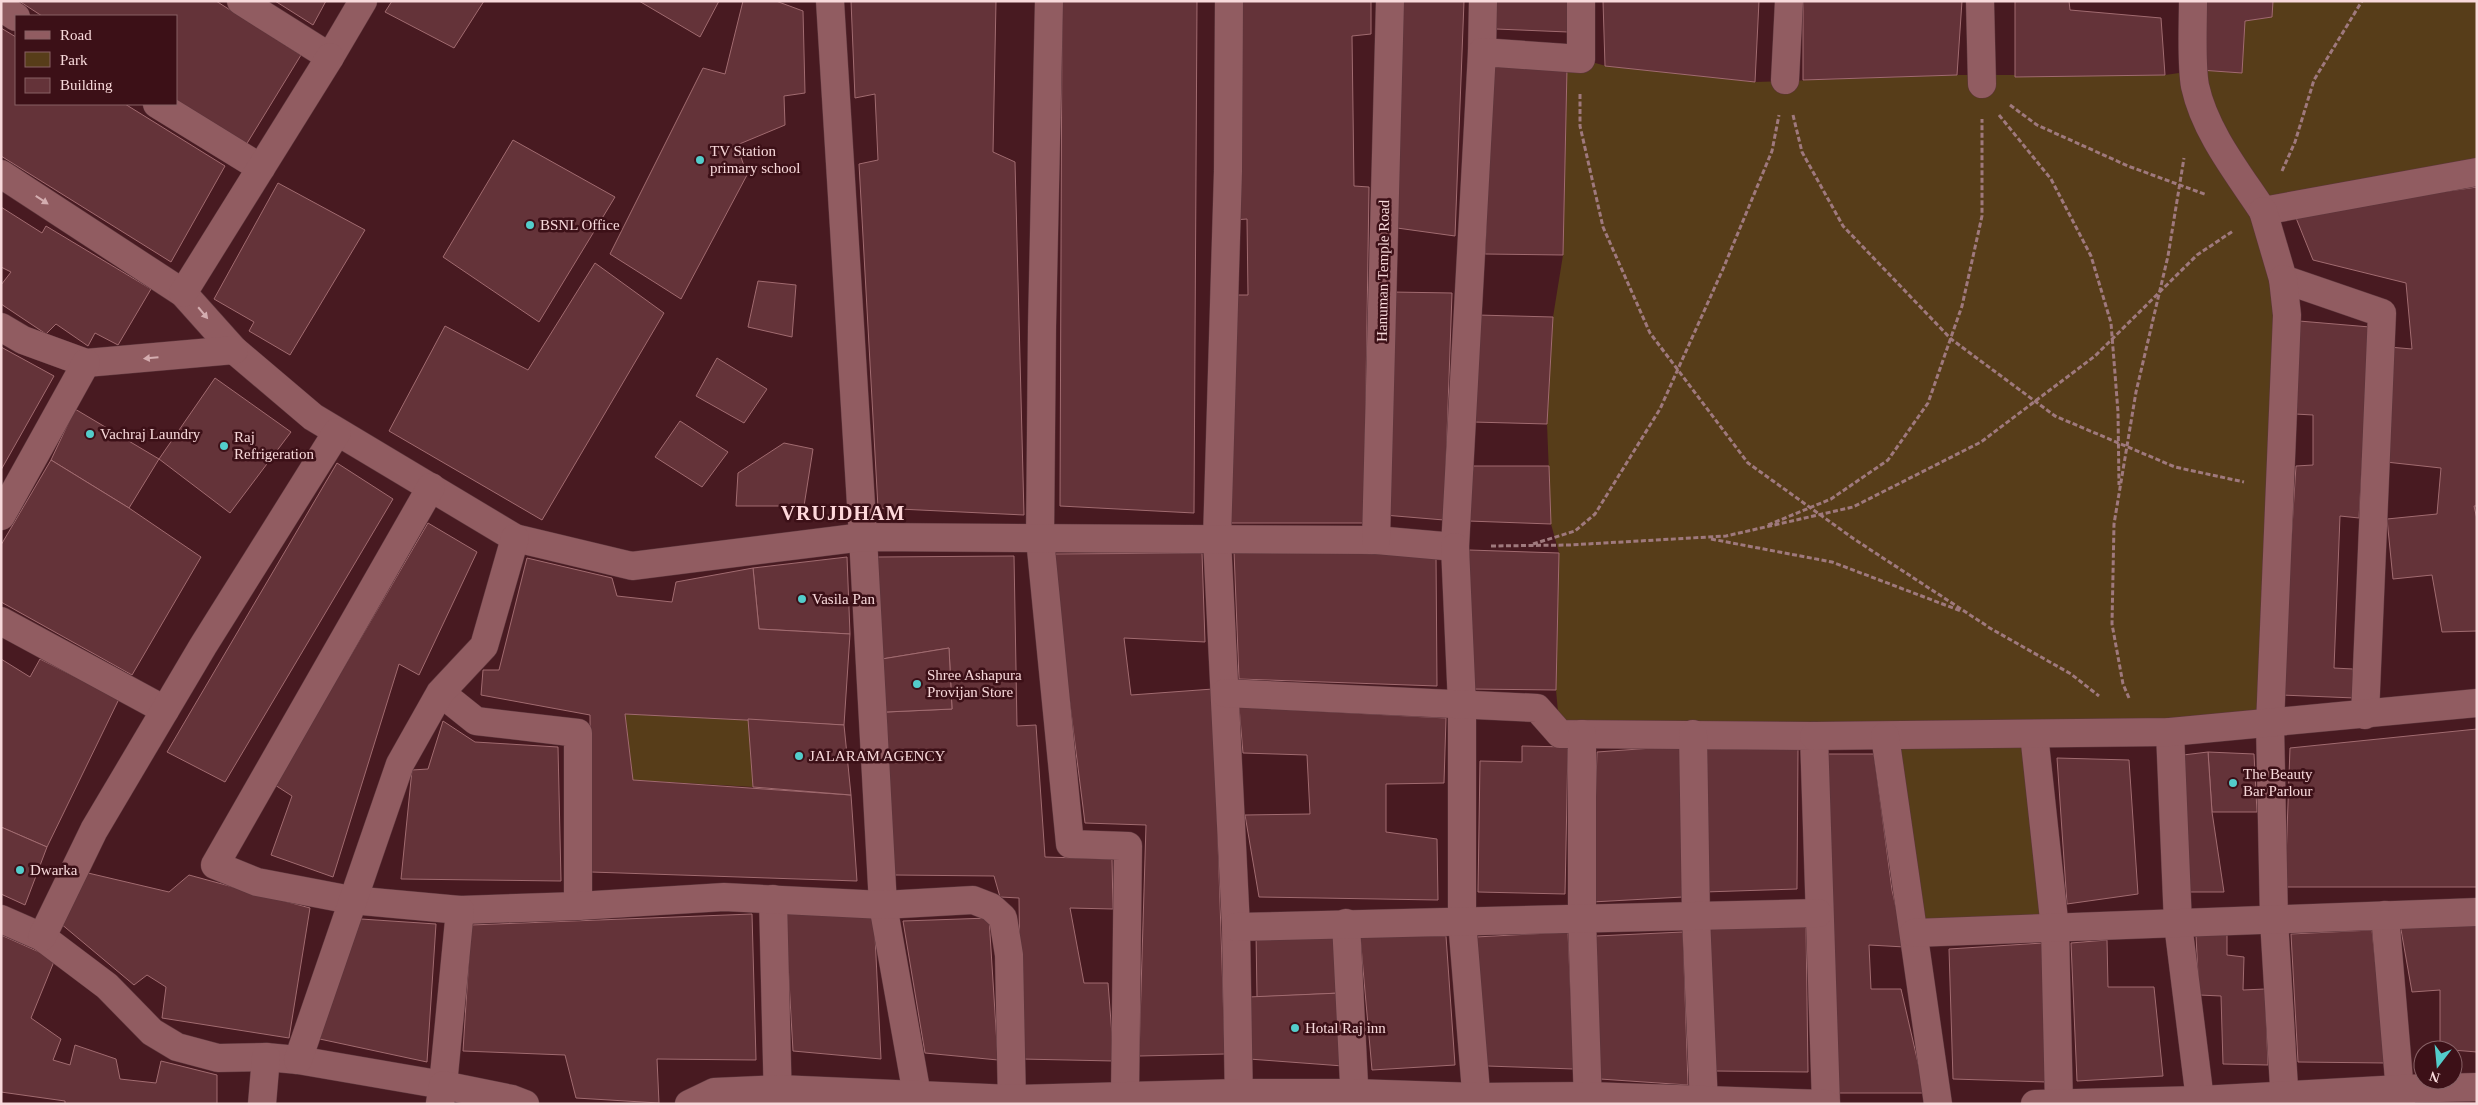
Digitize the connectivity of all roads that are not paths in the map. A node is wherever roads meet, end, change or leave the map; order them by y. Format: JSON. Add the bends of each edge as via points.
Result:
{"nodes":[{"id":1,"x":241,"y":1,"type":"edge"},
{"id":2,"x":363,"y":1,"type":"edge"},
{"id":3,"x":830,"y":1,"type":"edge"},
{"id":4,"x":1049,"y":1,"type":"edge"},
{"id":5,"x":1229,"y":1,"type":"edge"},
{"id":6,"x":1390,"y":1,"type":"edge"},
{"id":7,"x":1483,"y":1,"type":"edge"},
{"id":8,"x":1581,"y":1,"type":"edge"},
{"id":9,"x":1789,"y":1,"type":"edge"},
{"id":10,"x":1980,"y":1,"type":"edge"},
{"id":11,"x":2192,"y":1,"type":"edge"},
{"id":12,"x":1,"y":7,"type":"edge"},
{"id":13,"x":15,"y":16,"type":"edge"},
{"id":14,"x":1482,"y":52,"type":"junction"},
{"id":15,"x":330,"y":57,"type":"junction"},
{"id":16,"x":1785,"y":80,"type":"road end"},
{"id":17,"x":1982,"y":84,"type":"road end"},
{"id":18,"x":159,"y":105,"type":"edge"},
{"id":19,"x":261,"y":168,"type":"junction"},
{"id":20,"x":2477,"y":172,"type":"edge"},
{"id":21,"x":1,"y":174,"type":"edge"},
{"id":22,"x":2264,"y":211,"type":"junction"},
{"id":23,"x":2283,"y":279,"type":"junction"},
{"id":24,"x":183,"y":293,"type":"junction"},
{"id":25,"x":1,"y":327,"type":"edge"},
{"id":26,"x":234,"y":350,"type":"junction"},
{"id":27,"x":86,"y":363,"type":"junction"},
{"id":28,"x":338,"y":432,"type":"junction"},
{"id":29,"x":431,"y":488,"type":"junction"},
{"id":30,"x":1,"y":516,"type":"edge"},
{"id":31,"x":863,"y":537,"type":"junction"},
{"id":32,"x":515,"y":538,"type":"junction"},
{"id":33,"x":1040,"y":539,"type":"junction"},
{"id":34,"x":1217,"y":539,"type":"junction"},
{"id":35,"x":1376,"y":540,"type":"junction"},
{"id":36,"x":1455,"y":547,"type":"junction"},
{"id":37,"x":1,"y":622,"type":"edge"},
{"id":38,"x":441,"y":693,"type":"junction"},
{"id":39,"x":1225,"y":693,"type":"junction"},
{"id":40,"x":2477,"y":704,"type":"edge"},
{"id":41,"x":1462,"y":705,"type":"junction"},
{"id":42,"x":165,"y":710,"type":"junction"},
{"id":43,"x":2365,"y":715,"type":"junction"},
{"id":44,"x":2270,"y":724,"type":"junction"},
{"id":45,"x":2157,"y":732,"type":"junction"},
{"id":46,"x":1582,"y":734,"type":"junction"},
{"id":47,"x":1693,"y":734,"type":"junction"},
{"id":48,"x":2034,"y":734,"type":"junction"},
{"id":49,"x":1814,"y":736,"type":"junction"},
{"id":50,"x":1885,"y":736,"type":"junction"},
{"id":51,"x":773,"y":899,"type":"junction"},
{"id":52,"x":351,"y":900,"type":"junction"},
{"id":53,"x":883,"y":905,"type":"junction"},
{"id":54,"x":578,"y":906,"type":"junction"},
{"id":55,"x":460,"y":910,"type":"junction"},
{"id":56,"x":2477,"y":912,"type":"edge"},
{"id":57,"x":1818,"y":913,"type":"junction"},
{"id":58,"x":1696,"y":916,"type":"junction"},
{"id":59,"x":2385,"y":916,"type":"junction"},
{"id":60,"x":1,"y":919,"type":"edge"},
{"id":61,"x":1582,"y":919,"type":"junction"},
{"id":62,"x":1462,"y":920,"type":"junction"},
{"id":63,"x":2274,"y":920,"type":"junction"},
{"id":64,"x":1346,"y":923,"type":"junction"},
{"id":65,"x":2178,"y":924,"type":"junction"},
{"id":66,"x":1236,"y":927,"type":"junction"},
{"id":67,"x":2055,"y":928,"type":"junction"},
{"id":68,"x":1914,"y":934,"type":"junction"},
{"id":69,"x":42,"y":937,"type":"junction"},
{"id":70,"x":266,"y":1057,"type":"junction"},
{"id":71,"x":298,"y":1060,"type":"junction"},
{"id":72,"x":2477,"y":1087,"type":"edge"},
{"id":73,"x":442,"y":1095,"type":"edge"},
{"id":74,"x":778,"y":1096,"type":"edge"},
{"id":75,"x":1125,"y":1096,"type":"junction"},
{"id":76,"x":2400,"y":1096,"type":"edge"},
{"id":77,"x":1239,"y":1098,"type":"edge"},
{"id":78,"x":1355,"y":1098,"type":"edge"},
{"id":79,"x":917,"y":1099,"type":"edge"},
{"id":80,"x":1477,"y":1100,"type":"edge"},
{"id":81,"x":1588,"y":1100,"type":"edge"},
{"id":82,"x":2200,"y":1100,"type":"junction"},
{"id":83,"x":2285,"y":1100,"type":"edge"},
{"id":84,"x":1012,"y":1101,"type":"edge"},
{"id":85,"x":1704,"y":1102,"type":"edge"},
{"id":86,"x":262,"y":1104,"type":"edge"},
{"id":87,"x":525,"y":1104,"type":"edge"},
{"id":88,"x":689,"y":1104,"type":"edge"},
{"id":89,"x":1826,"y":1104,"type":"edge"},
{"id":90,"x":1938,"y":1104,"type":"edge"},
{"id":91,"x":2035,"y":1104,"type":"edge"},
{"id":92,"x":2059,"y":1104,"type":"edge"}],
"edges":[{"from":1,"to":15,"type":"street"},
{"from":2,"to":15,"type":"street"},
{"from":3,"to":31,"type":"street"},
{"from":4,"to":33,"type":"street"},
{"from":5,"to":34,"type":"street","via":[[1228,170]]},
{"from":6,"to":35,"type":"street","name":"Hanuman Temple Road"},
{"from":7,"to":14,"type":"street"},
{"from":8,"to":14,"type":"street","via":[[1581,59]]},
{"from":9,"to":16,"type":"street"},
{"from":10,"to":17,"type":"street"},
{"from":11,"to":22,"type":"street","via":[[2195,86],[2207,120],[2228,159]]},
{"from":12,"to":13,"type":"street"},
{"from":14,"to":36,"type":"street"},
{"from":15,"to":19,"type":"street"},
{"from":18,"to":19,"type":"street"},
{"from":19,"to":24,"type":"street"},
{"from":20,"to":22,"type":"street"},
{"from":21,"to":24,"type":"street","one_way":true},
{"from":22,"to":23,"type":"street"},
{"from":23,"to":43,"type":"street","via":[[2382,313]]},
{"from":23,"to":44,"type":"street","via":[[2287,315]]},
{"from":24,"to":26,"type":"street","one_way":true},
{"from":25,"to":27,"type":"street","via":[[23,340]]},
{"from":26,"to":27,"type":"street","one_way":true},
{"from":26,"to":28,"type":"street","via":[[313,418]]},
{"from":27,"to":30,"type":"street"},
{"from":28,"to":29,"type":"street"},
{"from":28,"to":42,"type":"street"},
{"from":29,"to":32,"type":"street"},
{"from":29,"to":52,"type":"street","via":[[214,865],[257,882]]},
{"from":31,"to":32,"type":"street","via":[[632,566]]},
{"from":31,"to":33,"type":"street"},
{"from":31,"to":53,"type":"street"},
{"from":32,"to":38,"type":"street","via":[[484,646]]},
{"from":33,"to":34,"type":"street"},
{"from":33,"to":75,"type":"street","via":[[1070,844],[1128,846]]},
{"from":34,"to":35,"type":"street"},
{"from":34,"to":39,"type":"street"},
{"from":35,"to":36,"type":"street"},
{"from":36,"to":41,"type":"street"},
{"from":37,"to":42,"type":"street"},
{"from":38,"to":52,"type":"street","via":[[400,764]]},
{"from":38,"to":54,"type":"street","via":[[476,721],[578,733]]},
{"from":39,"to":41,"type":"street"},
{"from":39,"to":66,"type":"street"},
{"from":40,"to":43,"type":"street"},
{"from":41,"to":46,"type":"street","via":[[1536,708],[1560,734]]},
{"from":41,"to":62,"type":"street"},
{"from":42,"to":69,"type":"street","via":[[94,830]]},
{"from":43,"to":44,"type":"street"},
{"from":44,"to":45,"type":"street"},
{"from":44,"to":63,"type":"street"},
{"from":45,"to":48,"type":"street"},
{"from":45,"to":65,"type":"street"},
{"from":46,"to":47,"type":"street"},
{"from":46,"to":61,"type":"street"},
{"from":47,"to":49,"type":"street"},
{"from":47,"to":58,"type":"street"},
{"from":48,"to":50,"type":"street"},
{"from":48,"to":67,"type":"street"},
{"from":49,"to":50,"type":"street"},
{"from":49,"to":57,"type":"street"},
{"from":50,"to":68,"type":"street"},
{"from":51,"to":53,"type":"street"},
{"from":51,"to":54,"type":"street","via":[[724,897]]},
{"from":51,"to":74,"type":"street"},
{"from":52,"to":55,"type":"street"},
{"from":52,"to":71,"type":"street"},
{"from":53,"to":79,"type":"street"},
{"from":53,"to":84,"type":"street","via":[[973,900],[991,907],[1003,918],[1009,955]]},
{"from":54,"to":55,"type":"street"},
{"from":55,"to":73,"type":"street"},
{"from":56,"to":59,"type":"street"},
{"from":57,"to":58,"type":"street"},
{"from":57,"to":89,"type":"street"},
{"from":58,"to":61,"type":"street"},
{"from":58,"to":85,"type":"street"},
{"from":59,"to":63,"type":"street"},
{"from":59,"to":76,"type":"street"},
{"from":60,"to":69,"type":"street"},
{"from":61,"to":62,"type":"street"},
{"from":61,"to":81,"type":"street"},
{"from":62,"to":64,"type":"street"},
{"from":62,"to":80,"type":"street"},
{"from":63,"to":65,"type":"street"},
{"from":63,"to":83,"type":"street"},
{"from":64,"to":66,"type":"street"},
{"from":64,"to":78,"type":"street"},
{"from":65,"to":67,"type":"street"},
{"from":65,"to":82,"type":"street"},
{"from":66,"to":77,"type":"street"},
{"from":67,"to":68,"type":"street"},
{"from":67,"to":92,"type":"street"},
{"from":68,"to":90,"type":"street"},
{"from":69,"to":70,"type":"street","via":[[107,986],[152,1032],[177,1046],[218,1058]]},
{"from":70,"to":71,"type":"street"},
{"from":70,"to":86,"type":"street"},
{"from":71,"to":73,"type":"street"},
{"from":72,"to":76,"type":"street"},
{"from":73,"to":87,"type":"street","via":[[512,1099]]},
{"from":74,"to":79,"type":"street"},
{"from":74,"to":88,"type":"street","via":[[714,1092]]},
{"from":75,"to":77,"type":"street"},
{"from":75,"to":84,"type":"street"},
{"from":76,"to":83,"type":"street"},
{"from":77,"to":78,"type":"street"},
{"from":78,"to":80,"type":"street"},
{"from":79,"to":84,"type":"street"},
{"from":80,"to":81,"type":"street"},
{"from":81,"to":85,"type":"street"},
{"from":82,"to":83,"type":"street"},
{"from":82,"to":92,"type":"street"},
{"from":85,"to":89,"type":"street"},
{"from":91,"to":92,"type":"street"}]}
